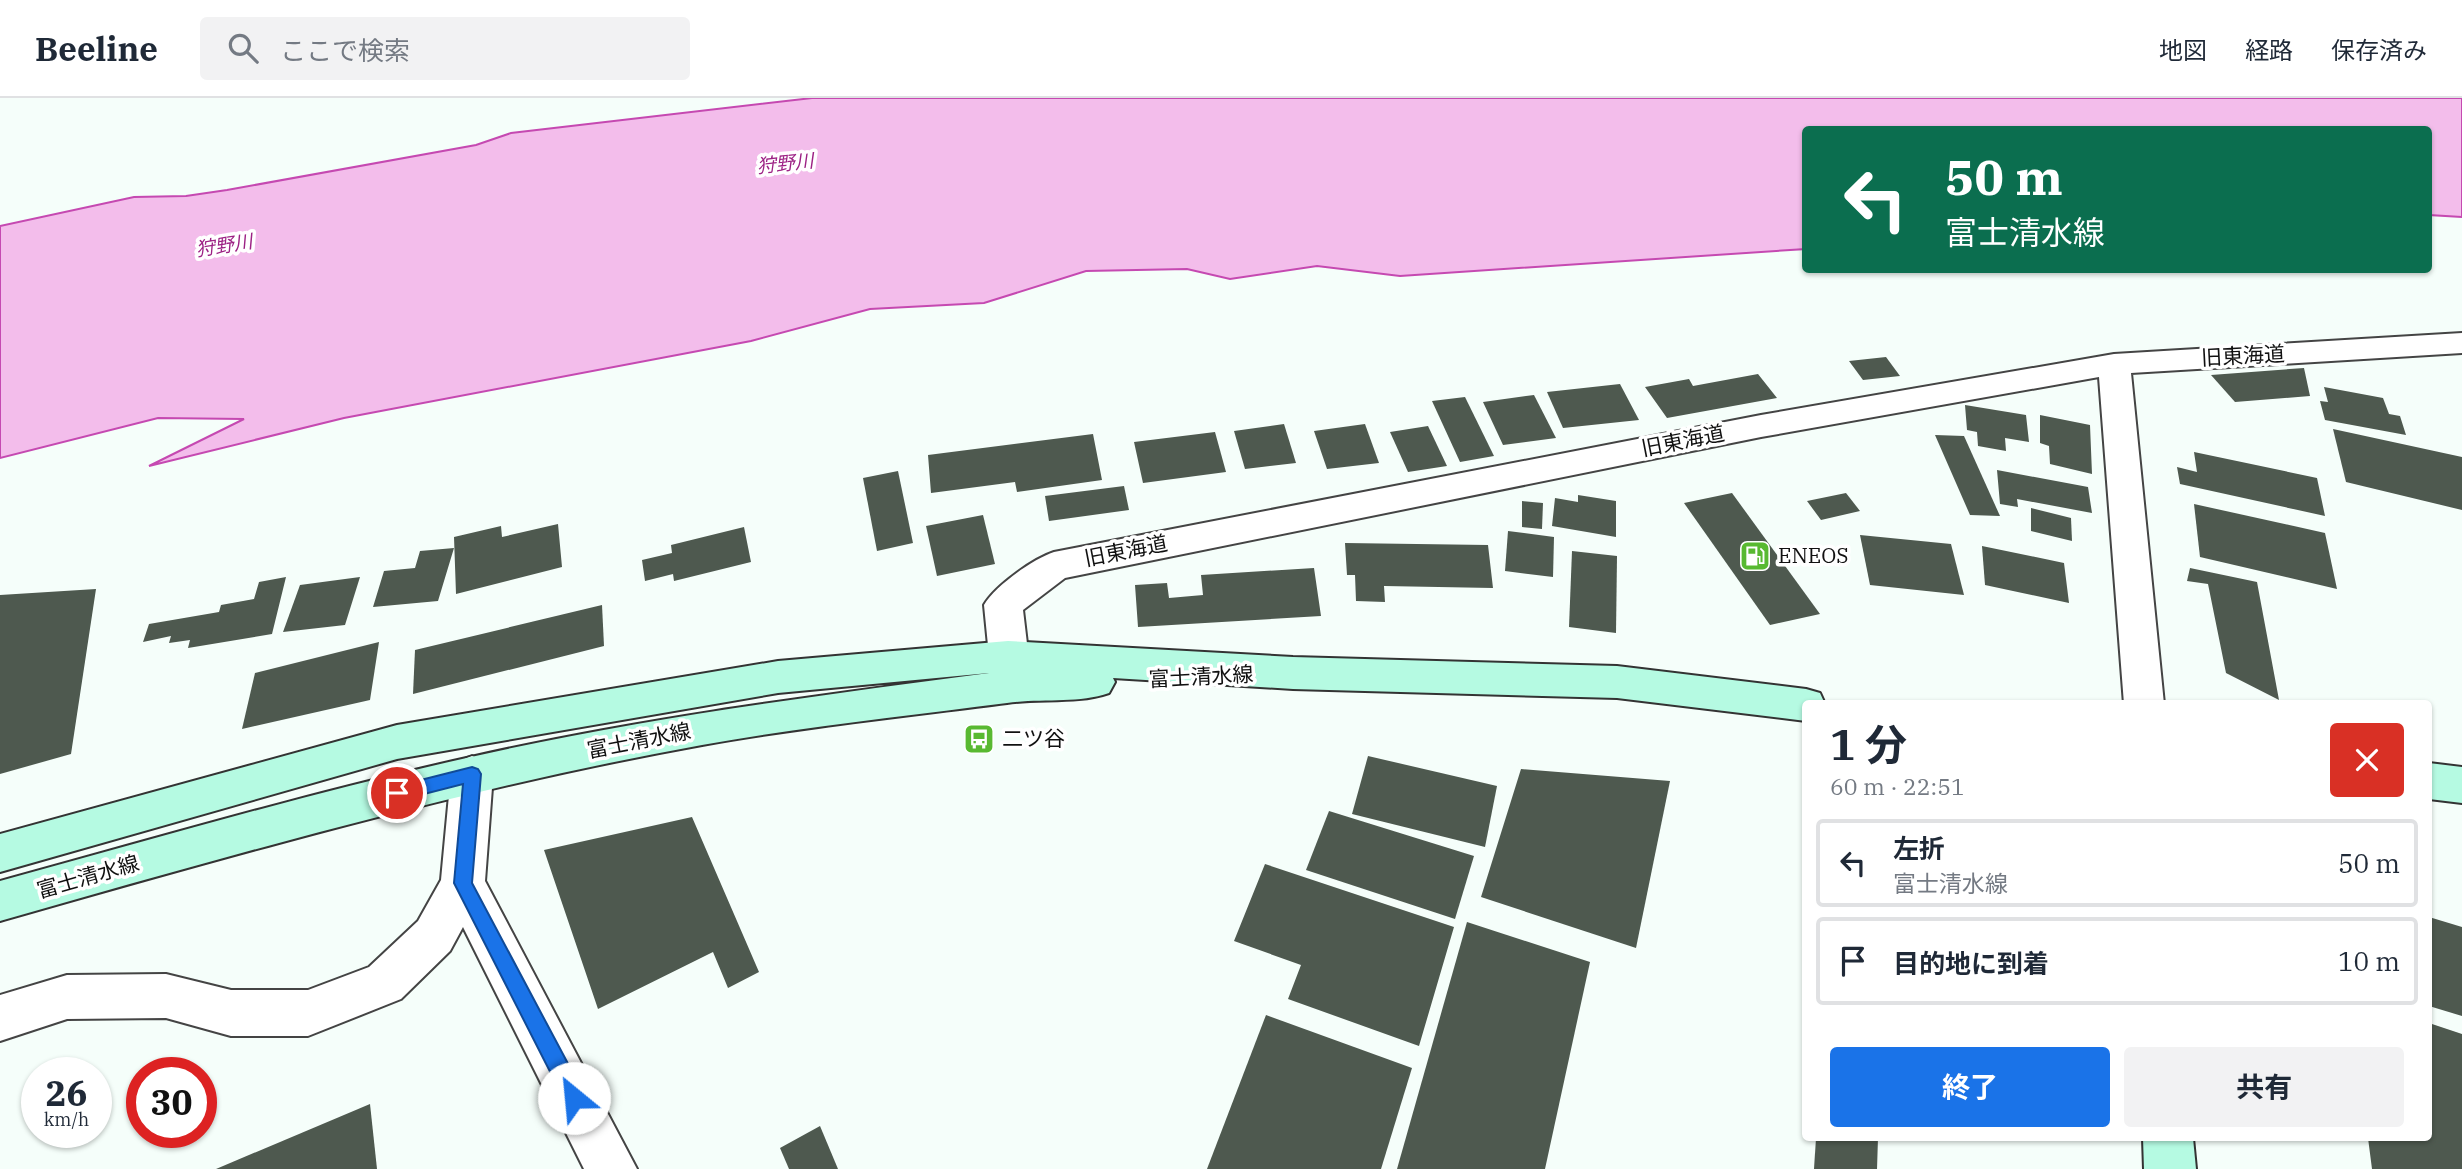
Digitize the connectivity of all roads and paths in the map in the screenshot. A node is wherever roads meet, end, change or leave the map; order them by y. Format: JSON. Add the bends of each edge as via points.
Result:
{"nodes":[{"id":1,"x":2462,"y":343,"type":"edge"},
{"id":2,"x":2114,"y":364,"type":"junction"},
{"id":3,"x":1010,"y":671,"type":"junction"},
{"id":4,"x":2144,"y":700,"type":"edge"},
{"id":5,"x":1802,"y":705,"type":"edge"},
{"id":6,"x":472,"y":774,"type":"junction"},
{"id":7,"x":2432,"y":781,"type":"edge"},
{"id":8,"x":2462,"y":785,"type":"edge"},
{"id":9,"x":0,"y":853,"type":"edge"},
{"id":10,"x":463,"y":883,"type":"junction"},
{"id":11,"x":0,"y":901,"type":"edge"},
{"id":12,"x":0,"y":1018,"type":"edge"},
{"id":13,"x":2168,"y":1141,"type":"edge"},
{"id":14,"x":611,"y":1169,"type":"edge"},
{"id":15,"x":2170,"y":1169,"type":"edge"}],
"edges":[{"from":1,"to":2,"type":"street","name":"旧東海道"},
{"from":2,"to":3,"type":"street","name":"旧東海道","via":[[1761,426],[1054,566],[1003,605]]},
{"from":2,"to":4,"type":"street"},
{"from":3,"to":5,"type":"main road","name":"富士清水線","via":[[1616,682]]},
{"from":3,"to":6,"type":"main road","name":"富士清水線"},
{"from":3,"to":9,"type":"main road","name":"富士清水線","via":[[778,677],[397,742]]},
{"from":6,"to":10,"type":"street"},
{"from":6,"to":11,"type":"main road","name":"富士清水線"},
{"from":7,"to":8,"type":"main road"},
{"from":10,"to":12,"type":"street","via":[[434,936],[384,983],[308,1013],[231,1013],[166,996],[67,997]]},
{"from":10,"to":14,"type":"street"},
{"from":13,"to":15,"type":"main road"}]}
